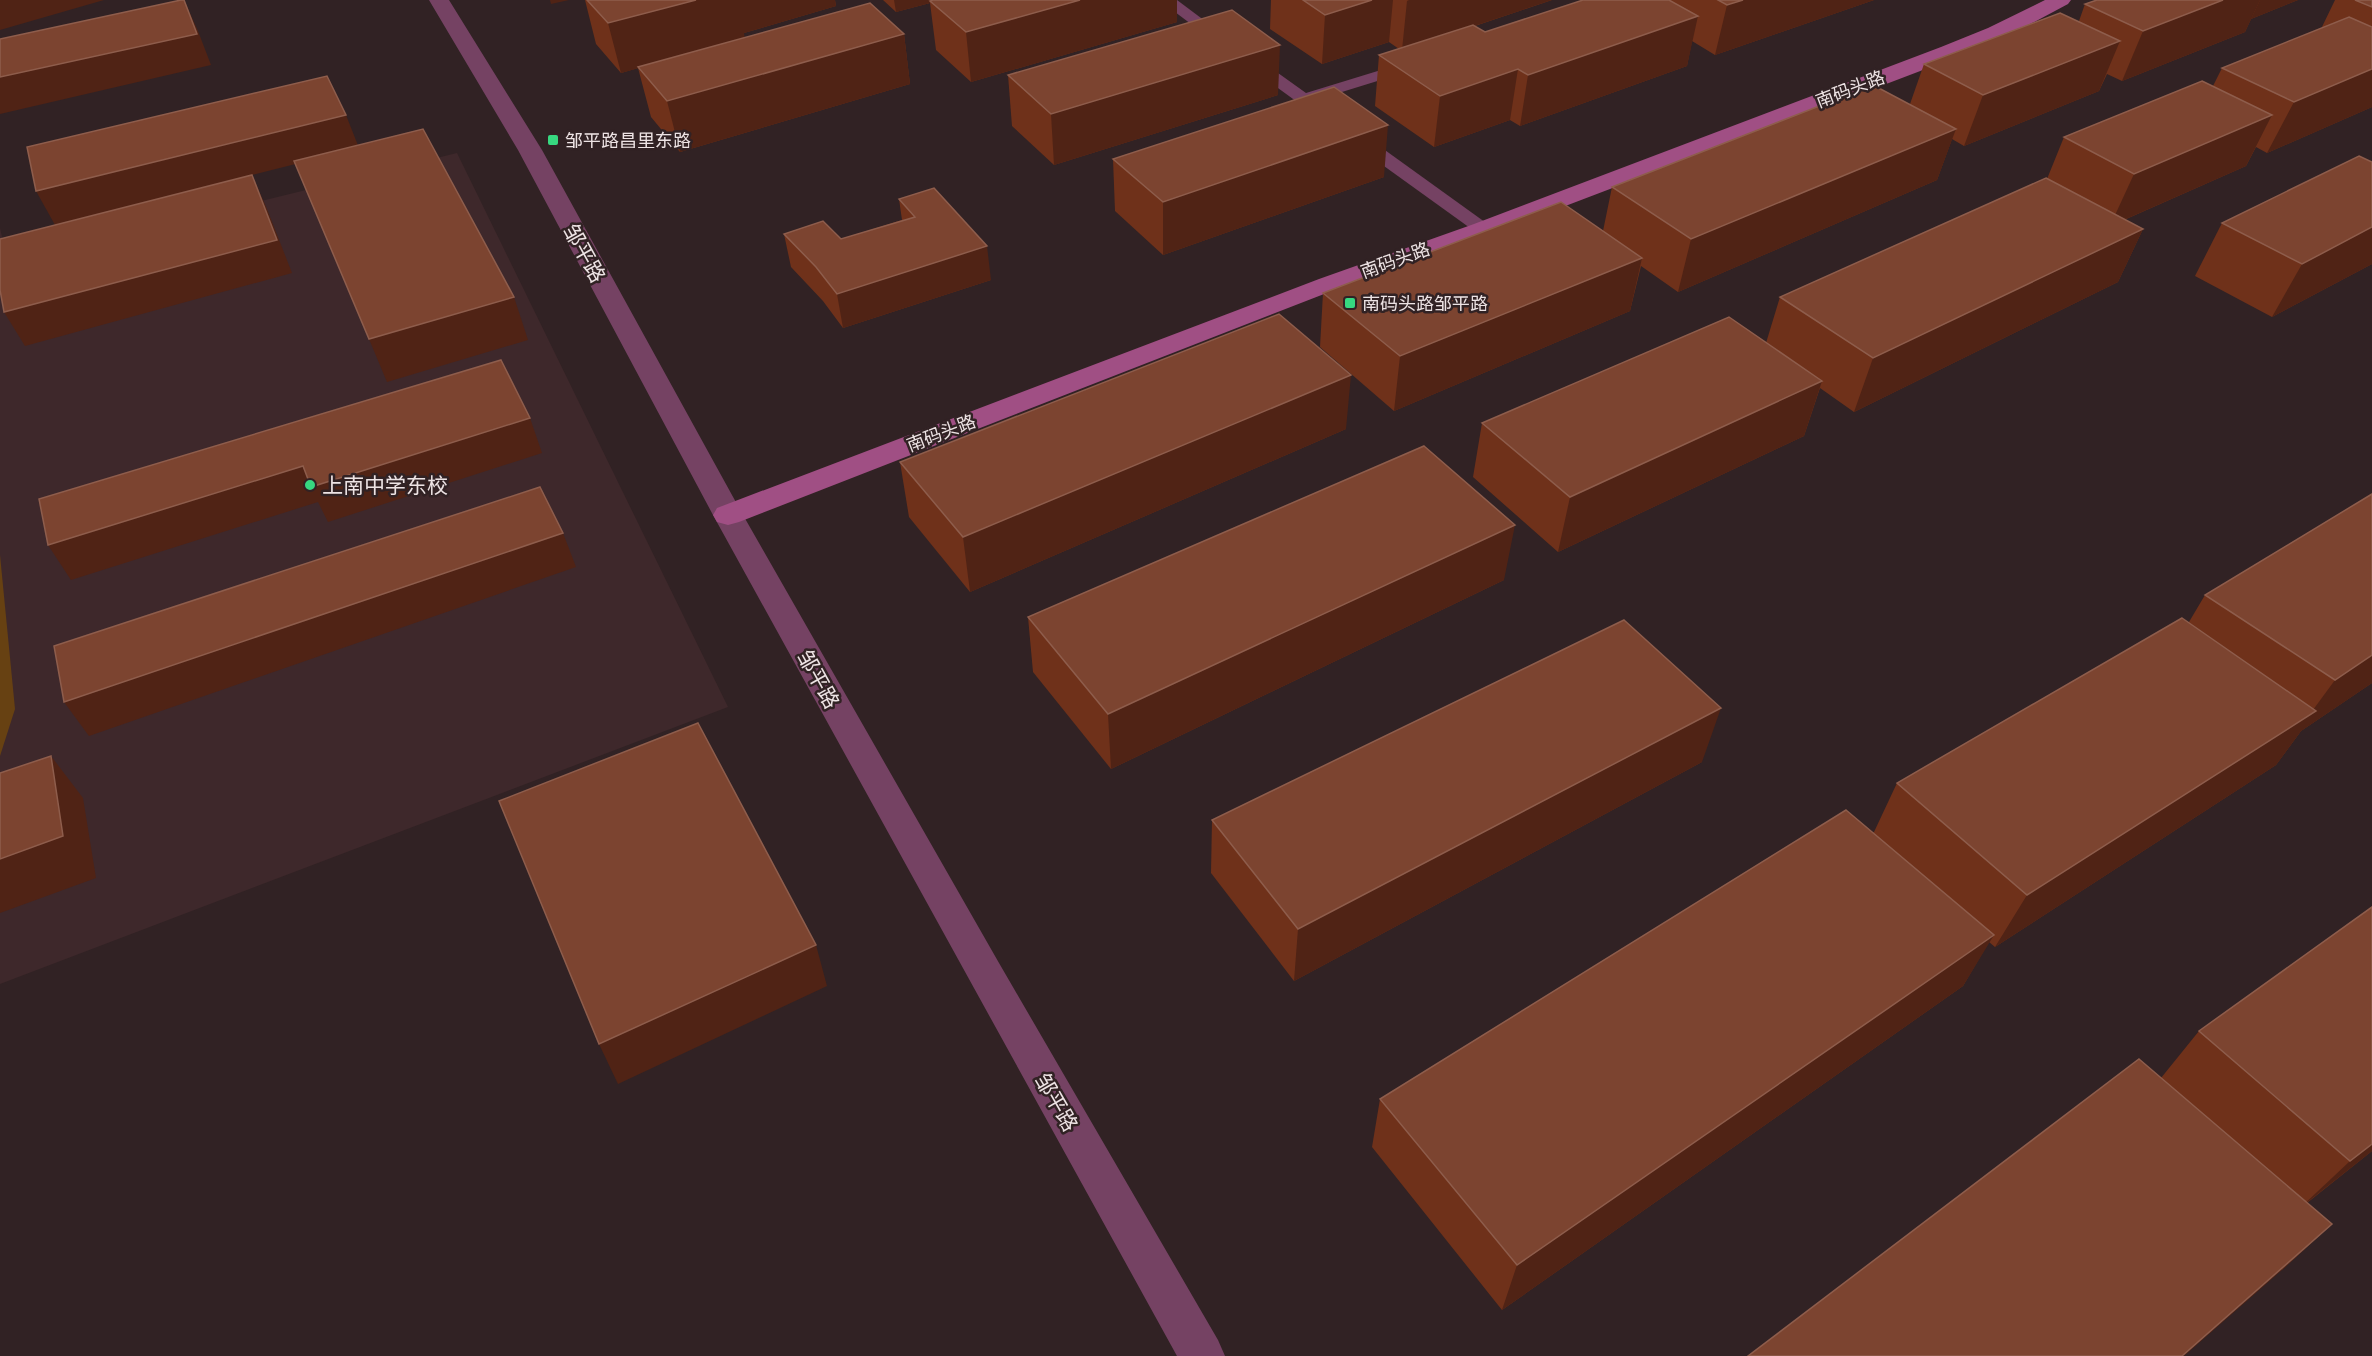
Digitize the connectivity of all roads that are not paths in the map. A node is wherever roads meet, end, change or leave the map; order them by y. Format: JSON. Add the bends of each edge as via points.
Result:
{"nodes":[{"id":1,"x":439,"y":0,"type":"edge"},
{"id":2,"x":1167,"y":0,"type":"edge"},
{"id":3,"x":2061,"y":0,"type":"edge"},
{"id":4,"x":1417,"y":63,"type":"edge"},
{"id":5,"x":1303,"y":99,"type":"junction"},
{"id":6,"x":1482,"y":229,"type":"junction"},
{"id":7,"x":728,"y":515,"type":"junction"},
{"id":8,"x":1202,"y":1356,"type":"edge"}],
"edges":[{"from":1,"to":7,"type":"street","name":"邹平路","via":[[530,150]]},
{"from":2,"to":5,"type":"lane"},
{"from":3,"to":6,"type":"street","name":"南码头路","via":[[1949,52]]},
{"from":4,"to":5,"type":"lane"},
{"from":5,"to":6,"type":"lane"},
{"from":6,"to":7,"type":"street","name":"南码头路","via":[[1349,276]]},
{"from":7,"to":8,"type":"street","name":"邹平路"}]}
